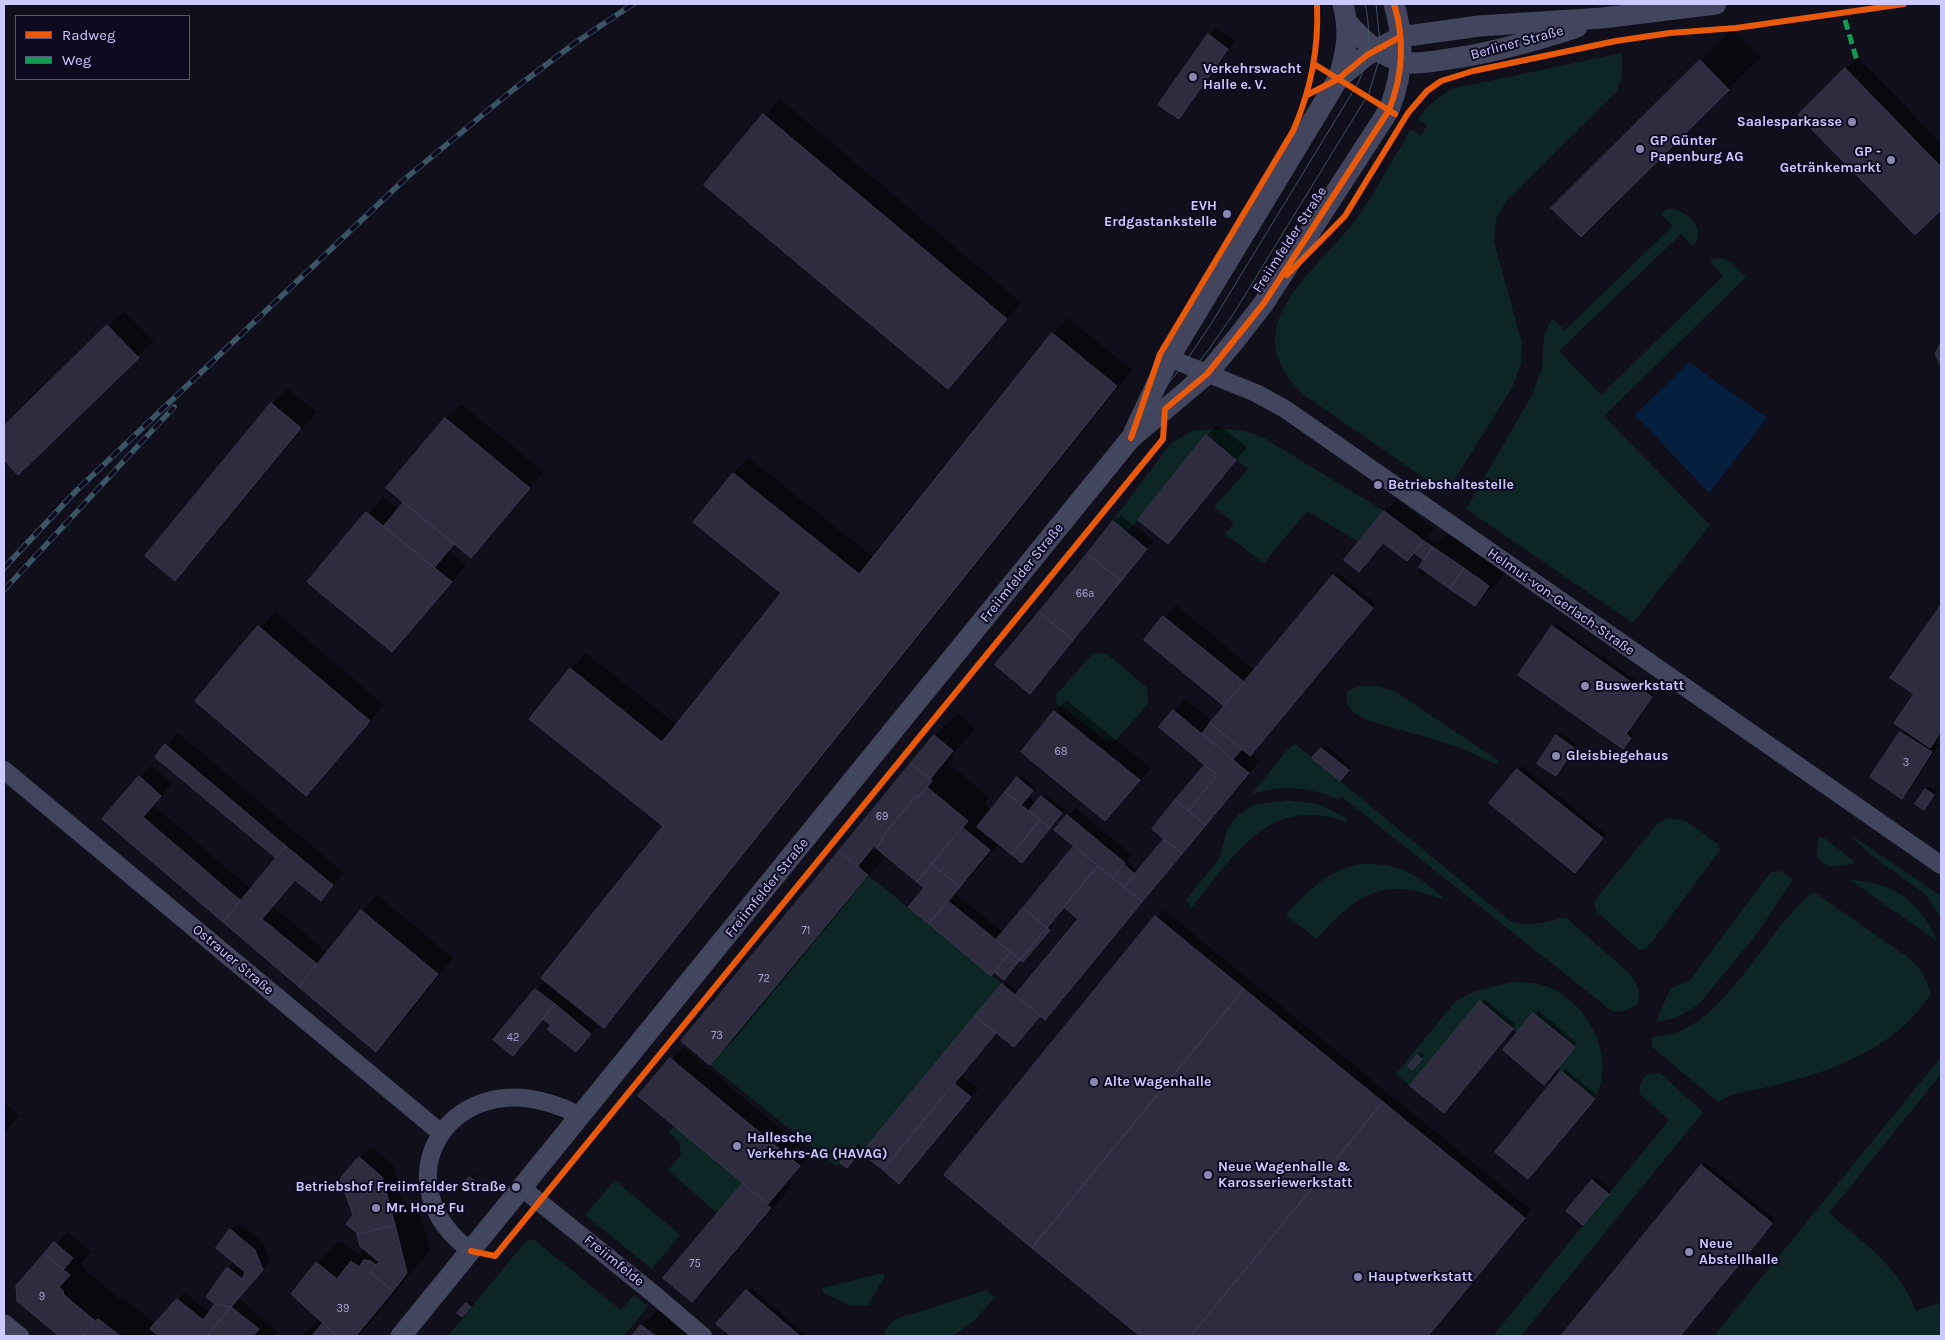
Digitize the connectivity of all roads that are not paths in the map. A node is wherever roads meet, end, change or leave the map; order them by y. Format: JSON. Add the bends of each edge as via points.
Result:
{"nodes":[{"id":1,"x":1394,"y":4,"type":"edge"},
{"id":2,"x":1716,"y":4,"type":"edge"},
{"id":3,"x":1346,"y":13,"type":"edge"},
{"id":4,"x":1602,"y":18,"type":"junction"},
{"id":5,"x":1400,"y":37,"type":"junction"},
{"id":6,"x":1375,"y":50,"type":"junction"},
{"id":7,"x":1402,"y":62,"type":"junction"},
{"id":8,"x":1338,"y":79,"type":"junction"},
{"id":9,"x":1170,"y":358,"type":"junction"},
{"id":10,"x":1207,"y":374,"type":"junction"},
{"id":11,"x":1131,"y":438,"type":"junction"},
{"id":12,"x":4,"y":770,"type":"edge"},
{"id":13,"x":4,"y":787,"type":"edge"},
{"id":14,"x":24,"y":788,"type":"junction"},
{"id":15,"x":1941,"y":865,"type":"edge"},
{"id":16,"x":580,"y":1117,"type":"junction"},
{"id":17,"x":441,"y":1132,"type":"junction"},
{"id":18,"x":522,"y":1188,"type":"junction"},
{"id":19,"x":470,"y":1251,"type":"junction"},
{"id":20,"x":4,"y":1323,"type":"edge"},
{"id":21,"x":20,"y":1336,"type":"edge"},
{"id":22,"x":401,"y":1336,"type":"edge"},
{"id":23,"x":703,"y":1336,"type":"edge"}],
"edges":[{"from":1,"to":5,"type":"street"},
{"from":2,"to":4,"type":"street","name":"Berliner Straße"},
{"from":3,"to":6,"type":"street","name":"Berliner Straße","via":[[1359,36]]},
{"from":3,"to":8,"type":"street","name":"Berliner Straße","via":[[1347,48]]},
{"from":4,"to":5,"type":"street","name":"Berliner Straße","via":[[1479,26]]},
{"from":4,"to":7,"type":"street","name":"Berliner Straße","via":[[1488,53],[1423,63]]},
{"from":5,"to":6,"type":"street","name":"Berliner Straße"},
{"from":5,"to":7,"type":"street"},
{"from":6,"to":7,"type":"street","name":"Berliner Straße"},
{"from":6,"to":8,"type":"street","name":"Berliner Straße"},
{"from":7,"to":10,"type":"street","name":"Freiimfelder Straße","via":[[1394,96],[1380,125],[1264,303]]},
{"from":8,"to":9,"type":"street","name":"Freiimfelder Straße"},
{"from":9,"to":10,"type":"street","name":"Helmut-von-Gerlach-Straße"},
{"from":9,"to":11,"type":"street","name":"Freiimfelder Straße"},
{"from":10,"to":11,"type":"street","name":"Freiimfelder Straße"},
{"from":10,"to":15,"type":"street","name":"Helmut-von-Gerlach-Straße","via":[[1256,393],[1285,409]]},
{"from":11,"to":16,"type":"street","name":"Freiimfelder Straße"},
{"from":12,"to":14,"type":"street","name":"Ostrauer Straße"},
{"from":13,"to":14,"type":"street"},
{"from":14,"to":17,"type":"street","name":"Ostrauer Straße"},
{"from":16,"to":17,"type":"street","via":[[538,1100],[504,1098],[486,1101],[460,1114]]},
{"from":16,"to":18,"type":"street","name":"Freiimfelder Straße"},
{"from":17,"to":19,"type":"street","via":[[431,1152],[428,1189],[440,1222]]},
{"from":18,"to":19,"type":"street","name":"Freiimfelder Straße"},
{"from":18,"to":23,"type":"street","name":"Freiimfelde"},
{"from":19,"to":22,"type":"street","name":"Freiimfelder Straße"},
{"from":20,"to":21,"type":"street"}]}
